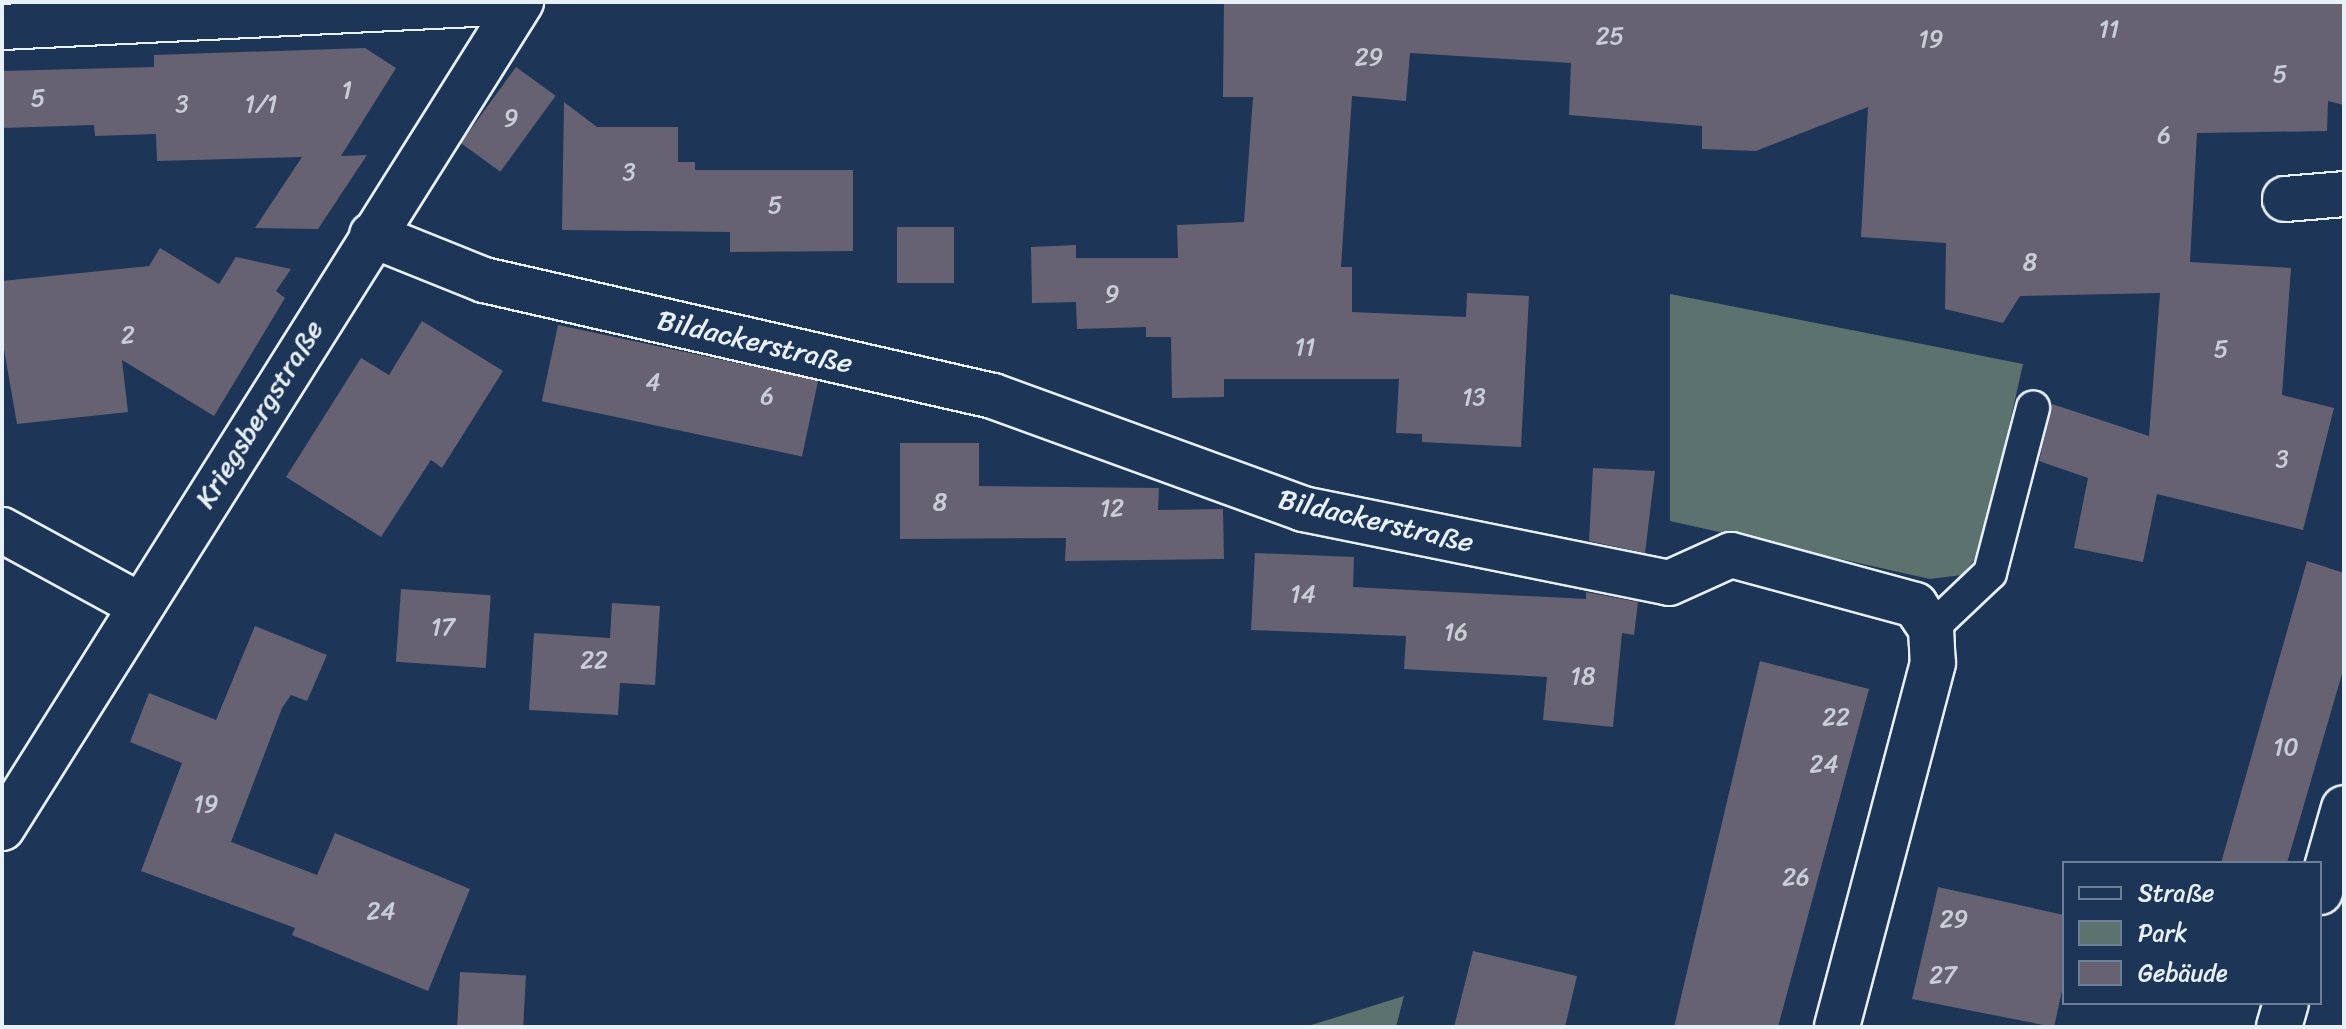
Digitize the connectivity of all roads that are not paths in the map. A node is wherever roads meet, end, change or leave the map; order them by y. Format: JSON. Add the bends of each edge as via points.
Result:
{"nodes":[{"id":1,"x":518,"y":2,"type":"edge"},
{"id":2,"x":2,"y":27,"type":"edge"},
{"id":3,"x":2344,"y":194,"type":"edge"},
{"id":4,"x":2285,"y":199,"type":"dead end"},
{"id":5,"x":372,"y":235,"type":"junction"},
{"id":6,"x":2033,"y":408,"type":"dead end"},
{"id":7,"x":2,"y":530,"type":"edge"},
{"id":8,"x":138,"y":604,"type":"junction"},
{"id":9,"x":1931,"y":629,"type":"junction"},
{"id":10,"x":2344,"y":808,"type":"edge"},
{"id":11,"x":2,"y":828,"type":"edge"},
{"id":12,"x":2322,"y":885,"type":"edge"},
{"id":13,"x":2285,"y":1005,"type":"edge"},
{"id":14,"x":1837,"y":1027,"type":"edge"},
{"id":15,"x":2279,"y":1027,"type":"edge"}],
"edges":[{"from":1,"to":2,"type":"street"},
{"from":1,"to":5,"type":"street","name":"Kriegsbergstraße"},
{"from":3,"to":4,"type":"street"},
{"from":5,"to":8,"type":"street","name":"Kriegsbergstraße"},
{"from":5,"to":9,"type":"street","name":"Bildackerstraße","via":[[484,280],[993,396],[1303,509],[1669,583],[1731,555],[1915,605]]},
{"from":6,"to":9,"type":"lane","via":[[1990,573]]},
{"from":7,"to":8,"type":"street"},
{"from":8,"to":11,"type":"street","name":"Kriegsbergstraße"},
{"from":9,"to":14,"type":"street","via":[[1933,663]]},
{"from":10,"to":12,"type":"street"},
{"from":13,"to":15,"type":"street"}]}
